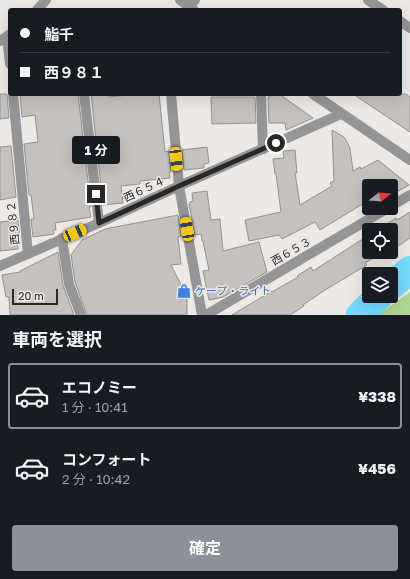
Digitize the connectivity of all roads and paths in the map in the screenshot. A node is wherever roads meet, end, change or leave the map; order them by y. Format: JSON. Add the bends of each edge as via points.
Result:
{"nodes":[{"id":1,"x":46,"y":0,"type":"edge"},
{"id":2,"x":180,"y":0,"type":"edge"},
{"id":3,"x":368,"y":0,"type":"edge"},
{"id":4,"x":191,"y":7,"type":"edge"},
{"id":5,"x":40,"y":8,"type":"edge"},
{"id":6,"x":380,"y":8,"type":"edge"},
{"id":7,"x":6,"y":37,"type":"edge"},
{"id":8,"x":8,"y":50,"type":"edge"},
{"id":9,"x":13,"y":96,"type":"edge"},
{"id":10,"x":84,"y":96,"type":"edge"},
{"id":11,"x":170,"y":96,"type":"edge"},
{"id":12,"x":261,"y":96,"type":"edge"},
{"id":13,"x":316,"y":96,"type":"edge"},
{"id":14,"x":342,"y":114,"type":"junction"},
{"id":15,"x":263,"y":149,"type":"junction"},
{"id":16,"x":410,"y":160,"type":"edge"},
{"id":17,"x":179,"y":186,"type":"junction"},
{"id":18,"x":410,"y":195,"type":"edge"},
{"id":19,"x":398,"y":202,"type":"edge"},
{"id":20,"x":376,"y":215,"type":"edge"},
{"id":21,"x":99,"y":223,"type":"junction"},
{"id":22,"x":62,"y":238,"type":"junction"},
{"id":23,"x":28,"y":254,"type":"junction"},
{"id":24,"x":0,"y":266,"type":"edge"},
{"id":25,"x":81,"y":315,"type":"edge"},
{"id":26,"x":202,"y":315,"type":"edge"},
{"id":27,"x":206,"y":315,"type":"edge"}],
"edges":[{"from":1,"to":5,"type":"street"},
{"from":2,"to":4,"type":"street"},
{"from":3,"to":6,"type":"street"},
{"from":7,"to":8,"type":"street"},
{"from":9,"to":23,"type":"street","name":"西９８２"},
{"from":10,"to":21,"type":"street"},
{"from":11,"to":17,"type":"street"},
{"from":12,"to":15,"type":"street"},
{"from":13,"to":14,"type":"street"},
{"from":14,"to":15,"type":"street","name":"西６５４"},
{"from":14,"to":16,"type":"street"},
{"from":15,"to":17,"type":"street","name":"西６５４"},
{"from":17,"to":21,"type":"street","name":"西６５４"},
{"from":17,"to":26,"type":"street"},
{"from":18,"to":19,"type":"street"},
{"from":20,"to":27,"type":"street","name":"西６５３"},
{"from":21,"to":22,"type":"street","name":"西６５４"},
{"from":22,"to":23,"type":"street","name":"西６５４"},
{"from":22,"to":25,"type":"street","via":[[70,284]]},
{"from":23,"to":24,"type":"street","name":"西６５４"}]}
